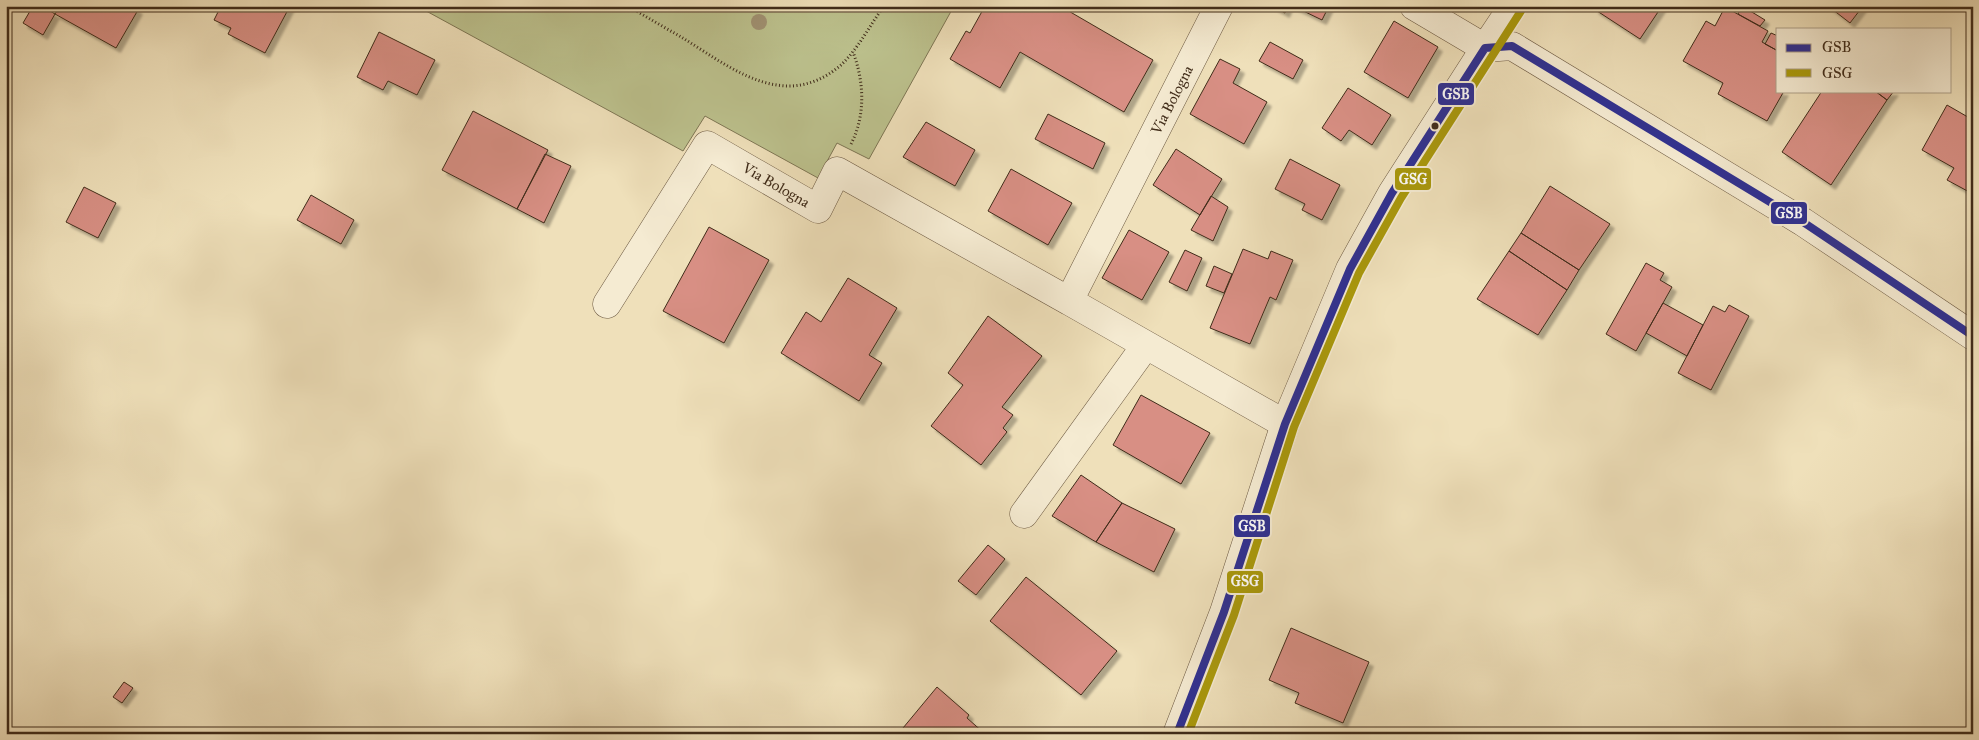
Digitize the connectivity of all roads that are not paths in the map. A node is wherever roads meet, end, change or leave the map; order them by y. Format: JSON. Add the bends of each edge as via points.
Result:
{"nodes":[{"id":1,"x":1219,"y":6,"type":"edge"},
{"id":2,"x":1414,"y":6,"type":"edge"},
{"id":3,"x":1513,"y":7,"type":"edge"},
{"id":4,"x":1512,"y":46,"type":"junction"},
{"id":5,"x":1485,"y":48,"type":"junction"},
{"id":6,"x":1070,"y":301,"type":"junction"},
{"id":7,"x":607,"y":304,"type":"dead end"},
{"id":8,"x":1973,"y":336,"type":"edge"},
{"id":9,"x":1146,"y":344,"type":"junction"},
{"id":10,"x":1285,"y":424,"type":"junction"},
{"id":11,"x":1024,"y":514,"type":"dead end"},
{"id":12,"x":1177,"y":734,"type":"edge"}],
"edges":[{"from":1,"to":6,"type":"street","name":"Via Bologna"},
{"from":2,"to":5,"type":"street"},
{"from":3,"to":4,"type":"street","via":[[1508,26]]},
{"from":3,"to":5,"type":"street"},
{"from":4,"to":5,"type":"street"},
{"from":4,"to":8,"type":"street","via":[[1803,222]]},
{"from":5,"to":10,"type":"street","via":[[1392,193],[1350,269]]},
{"from":6,"to":7,"type":"street","name":"Via Bologna","via":[[837,171],[818,209],[707,145]]},
{"from":6,"to":9,"type":"street","name":"Via Bologna"},
{"from":9,"to":10,"type":"street","name":"Via Bologna"},
{"from":9,"to":11,"type":"street"},
{"from":10,"to":12,"type":"street","via":[[1224,612]]}]}
